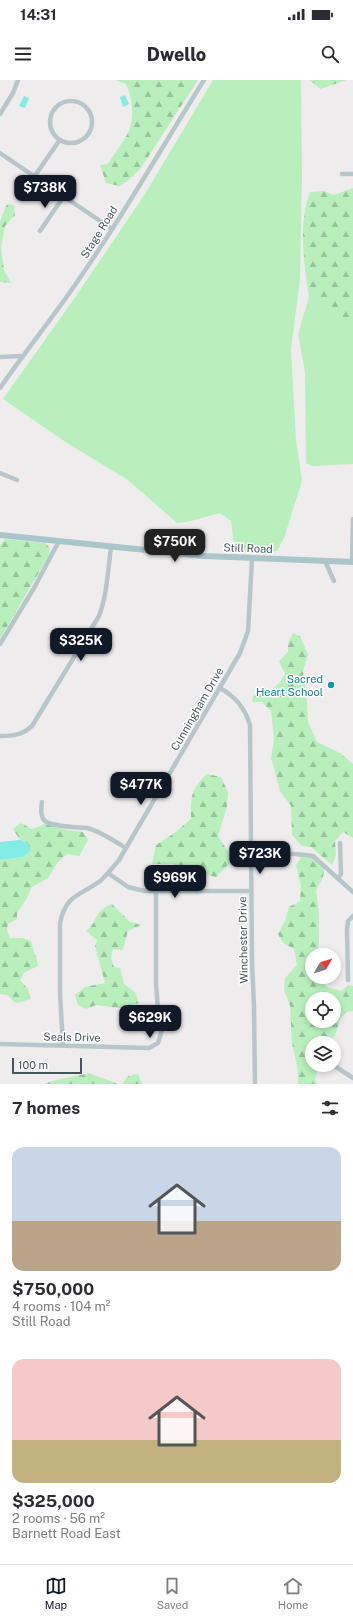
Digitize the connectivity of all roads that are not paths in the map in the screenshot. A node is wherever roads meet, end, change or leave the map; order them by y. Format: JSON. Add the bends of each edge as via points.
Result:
{"nodes":[{"id":1,"x":18,"y":80,"type":"edge"},
{"id":2,"x":204,"y":80,"type":"edge"},
{"id":3,"x":2,"y":108,"type":"edge"},
{"id":4,"x":0,"y":114,"type":"edge"},
{"id":5,"x":58,"y":140,"type":"junction"},
{"id":6,"x":0,"y":153,"type":"edge"},
{"id":7,"x":342,"y":174,"type":"dead end"},
{"id":8,"x":353,"y":174,"type":"edge"},
{"id":9,"x":34,"y":177,"type":"junction"},
{"id":10,"x":64,"y":196,"type":"junction"},
{"id":11,"x":112,"y":229,"type":"junction"},
{"id":12,"x":40,"y":231,"type":"dead end"},
{"id":13,"x":21,"y":356,"type":"junction"},
{"id":14,"x":0,"y":357,"type":"edge"},
{"id":15,"x":0,"y":388,"type":"edge"},
{"id":16,"x":0,"y":473,"type":"edge"},
{"id":17,"x":17,"y":480,"type":"dead end"},
{"id":18,"x":353,"y":520,"type":"edge"},
{"id":19,"x":0,"y":535,"type":"edge"},
{"id":20,"x":58,"y":541,"type":"junction"},
{"id":21,"x":111,"y":547,"type":"junction"},
{"id":22,"x":252,"y":558,"type":"junction"},
{"id":23,"x":325,"y":561,"type":"junction"},
{"id":24,"x":352,"y":562,"type":"edge"},
{"id":25,"x":334,"y":581,"type":"dead end"},
{"id":26,"x":0,"y":644,"type":"edge"},
{"id":27,"x":220,"y":688,"type":"junction"},
{"id":28,"x":0,"y":736,"type":"edge"},
{"id":29,"x":42,"y":802,"type":"dead end"},
{"id":30,"x":340,"y":843,"type":"dead end"},
{"id":31,"x":126,"y":848,"type":"junction"},
{"id":32,"x":252,"y":854,"type":"junction"},
{"id":33,"x":108,"y":873,"type":"junction"},
{"id":34,"x":338,"y":878,"type":"junction"},
{"id":35,"x":156,"y":891,"type":"junction"},
{"id":36,"x":251,"y":891,"type":"junction"},
{"id":37,"x":353,"y":892,"type":"edge"},
{"id":38,"x":353,"y":916,"type":"edge"},
{"id":39,"x":348,"y":980,"type":"dead end"},
{"id":40,"x":0,"y":1044,"type":"edge"},
{"id":41,"x":63,"y":1046,"type":"junction"},
{"id":42,"x":341,"y":1070,"type":"edge"},
{"id":43,"x":353,"y":1078,"type":"edge"},
{"id":44,"x":255,"y":1084,"type":"edge"}],
"edges":[{"from":1,"to":3,"type":"street","via":[[13,94]]},
{"from":2,"to":11,"type":"street","name":"Stage Road"},
{"from":3,"to":4,"type":"street"},
{"from":5,"to":5,"type":"street","via":[[51,129],[52,111],[68,100],[80,102],[92,116],[89,133],[77,143]]},
{"from":5,"to":9,"type":"street"},
{"from":6,"to":9,"type":"street"},
{"from":7,"to":8,"type":"street"},
{"from":9,"to":10,"type":"street"},
{"from":10,"to":11,"type":"street"},
{"from":10,"to":12,"type":"street"},
{"from":11,"to":13,"type":"street","name":"Stage Road","via":[[68,295]]},
{"from":13,"to":14,"type":"street"},
{"from":13,"to":15,"type":"street","name":"Stage Road"},
{"from":16,"to":17,"type":"street"},
{"from":18,"to":24,"type":"street"},
{"from":19,"to":20,"type":"main road","name":"Still Road"},
{"from":20,"to":21,"type":"main road","name":"Still Road"},
{"from":20,"to":26,"type":"street","via":[[34,588]]},
{"from":21,"to":22,"type":"main road","name":"Still Road"},
{"from":21,"to":28,"type":"street","via":[[103,606],[99,616],[32,726],[18,735]]},
{"from":22,"to":23,"type":"main road","name":"Still Road"},
{"from":22,"to":27,"type":"street","name":"Cunningham Drive","via":[[248,631],[240,653]]},
{"from":23,"to":24,"type":"main road","name":"Still Road"},
{"from":23,"to":25,"type":"street"},
{"from":27,"to":31,"type":"street","name":"Cunningham Drive"},
{"from":27,"to":32,"type":"street","name":"Winchester Drive","via":[[242,706],[250,725]]},
{"from":29,"to":31,"type":"street","via":[[42,814],[47,822],[89,828]]},
{"from":30,"to":34,"type":"street","via":[[341,874]]},
{"from":31,"to":33,"type":"street","name":"Cunningham Drive"},
{"from":32,"to":34,"type":"street","via":[[308,854],[317,858]]},
{"from":32,"to":36,"type":"street","name":"Winchester Drive"},
{"from":33,"to":35,"type":"street","via":[[133,889]]},
{"from":33,"to":41,"type":"street","name":"Cunningham Drive","via":[[99,882],[72,898],[61,914],[60,994]]},
{"from":34,"to":37,"type":"street"},
{"from":35,"to":36,"type":"street"},
{"from":35,"to":41,"type":"street","name":"Seals Drive","via":[[156,984],[162,1030],[158,1042],[149,1048]]},
{"from":36,"to":44,"type":"street","name":"Winchester Drive"},
{"from":38,"to":39,"type":"street","via":[[348,921],[347,930]]},
{"from":40,"to":41,"type":"street","name":"Seals Drive"},
{"from":42,"to":43,"type":"street"}]}
